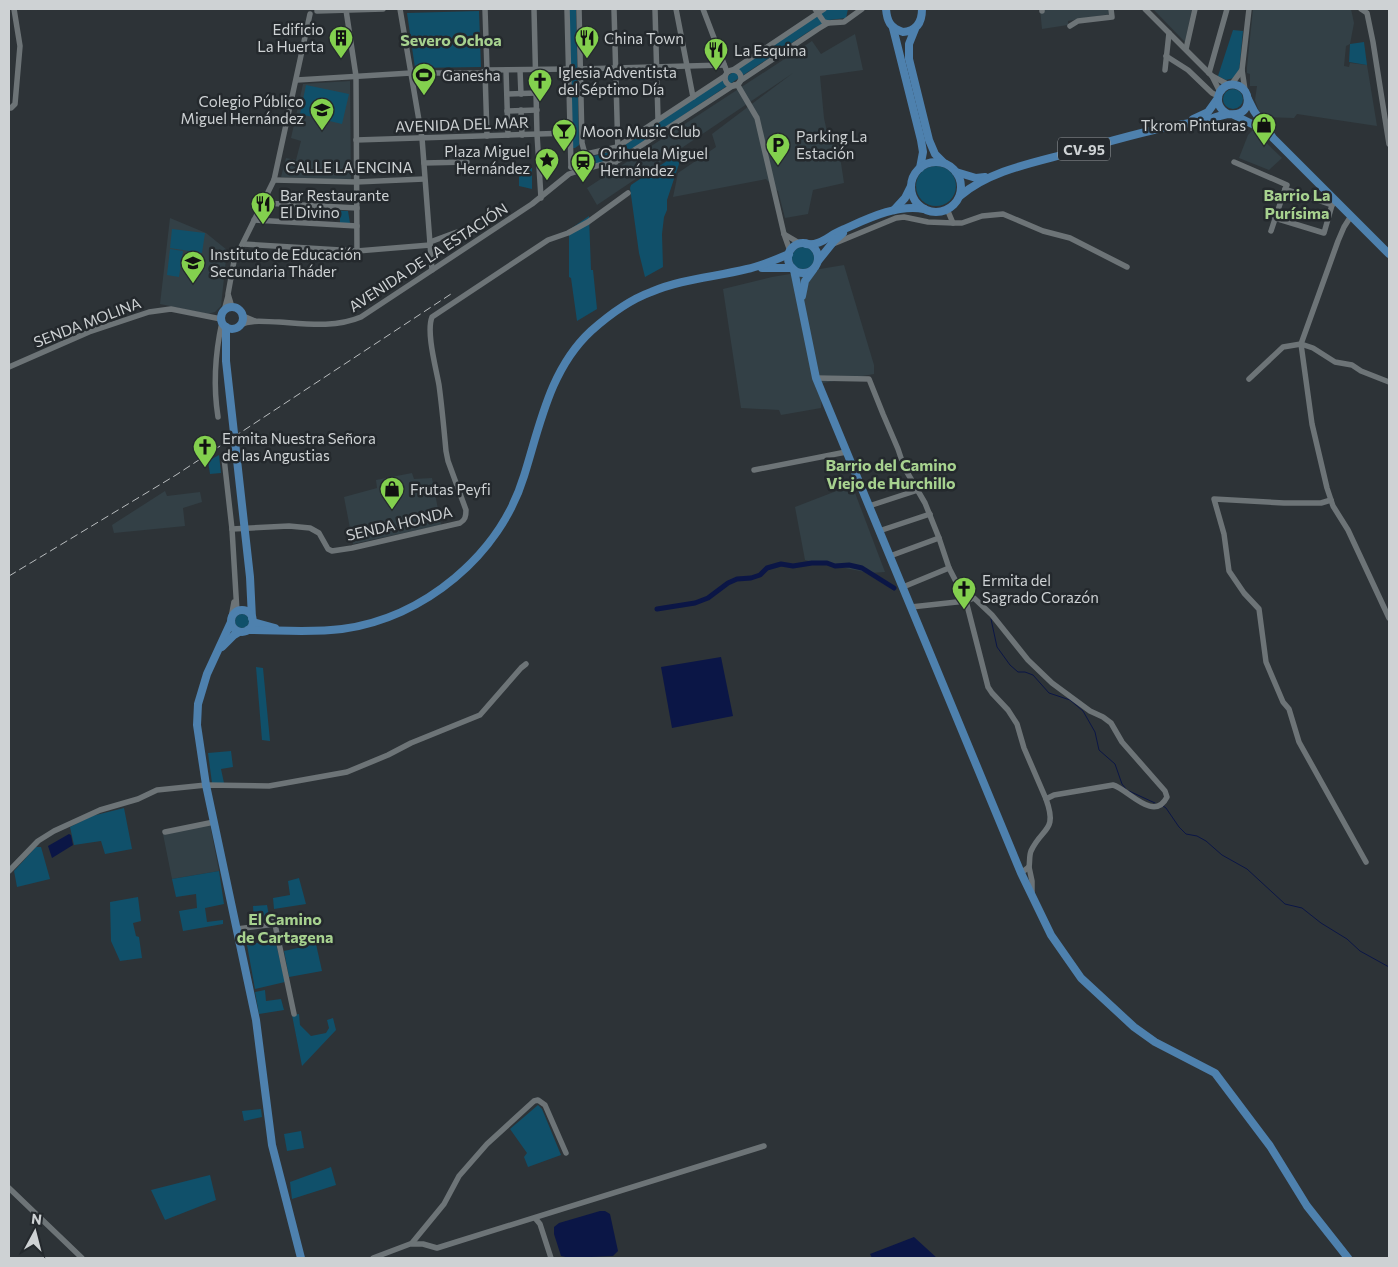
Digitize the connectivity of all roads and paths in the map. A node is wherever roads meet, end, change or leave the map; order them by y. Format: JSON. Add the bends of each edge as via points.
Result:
{"nodes":[{"id":1,"x":14,"y":9,"type":"edge"},
{"id":2,"x":383,"y":9,"type":"edge"},
{"id":3,"x":400,"y":9,"type":"edge"},
{"id":4,"x":485,"y":9,"type":"edge"},
{"id":5,"x":534,"y":9,"type":"edge"},
{"id":6,"x":567,"y":9,"type":"edge"},
{"id":7,"x":578,"y":9,"type":"edge"},
{"id":8,"x":614,"y":9,"type":"edge"},
{"id":9,"x":655,"y":9,"type":"edge"},
{"id":10,"x":676,"y":9,"type":"edge"},
{"id":11,"x":824,"y":9,"type":"edge"},
{"id":12,"x":851,"y":9,"type":"edge"},
{"id":13,"x":862,"y":9,"type":"edge"},
{"id":14,"x":881,"y":9,"type":"edge"},
{"id":15,"x":922,"y":9,"type":"edge"},
{"id":16,"x":1111,"y":9,"type":"edge"},
{"id":17,"x":1145,"y":9,"type":"edge"},
{"id":18,"x":1195,"y":9,"type":"edge"},
{"id":19,"x":1227,"y":9,"type":"edge"},
{"id":20,"x":1249,"y":9,"type":"edge"},
{"id":21,"x":1361,"y":9,"type":"edge"},
{"id":22,"x":317,"y":10,"type":"edge"},
{"id":23,"x":346,"y":10,"type":"edge"},
{"id":24,"x":308,"y":11,"type":"edge"},
{"id":25,"x":704,"y":11,"type":"edge"},
{"id":26,"x":816,"y":11,"type":"edge"},
{"id":27,"x":886,"y":12,"type":"edge"},
{"id":28,"x":850,"y":17,"type":"junction"},
{"id":29,"x":828,"y":23,"type":"junction"},
{"id":30,"x":1070,"y":26,"type":"dead end"},
{"id":31,"x":893,"y":28,"type":"junction"},
{"id":32,"x":915,"y":29,"type":"junction"},
{"id":33,"x":1170,"y":33,"type":"junction"},
{"id":34,"x":1186,"y":49,"type":"junction"},
{"id":35,"x":1166,"y":56,"type":"junction"},
{"id":36,"x":724,"y":65,"type":"junction"},
{"id":37,"x":656,"y":67,"type":"junction"},
{"id":38,"x":687,"y":67,"type":"junction"},
{"id":39,"x":568,"y":68,"type":"junction"},
{"id":40,"x":615,"y":68,"type":"junction"},
{"id":41,"x":536,"y":69,"type":"junction"},
{"id":42,"x":580,"y":69,"type":"junction"},
{"id":43,"x":486,"y":70,"type":"junction"},
{"id":44,"x":506,"y":70,"type":"junction"},
{"id":45,"x":520,"y":70,"type":"junction"},
{"id":46,"x":1164,"y":70,"type":"dead end"},
{"id":47,"x":1242,"y":70,"type":"junction"},
{"id":48,"x":729,"y":72,"type":"junction"},
{"id":49,"x":411,"y":73,"type":"junction"},
{"id":50,"x":1211,"y":74,"type":"junction"},
{"id":51,"x":356,"y":76,"type":"junction"},
{"id":52,"x":297,"y":80,"type":"junction"},
{"id":53,"x":737,"y":84,"type":"junction"},
{"id":54,"x":1230,"y":85,"type":"junction"},
{"id":55,"x":1245,"y":90,"type":"junction"},
{"id":56,"x":536,"y":93,"type":"junction"},
{"id":57,"x":507,"y":94,"type":"junction"},
{"id":58,"x":521,"y":94,"type":"junction"},
{"id":59,"x":1218,"y":96,"type":"junction"},
{"id":60,"x":693,"y":97,"type":"junction"},
{"id":61,"x":1248,"y":99,"type":"junction"},
{"id":62,"x":9,"y":108,"type":"edge"},
{"id":63,"x":521,"y":110,"type":"junction"},
{"id":64,"x":537,"y":110,"type":"junction"},
{"id":65,"x":507,"y":111,"type":"junction"},
{"id":66,"x":1231,"y":115,"type":"junction"},
{"id":67,"x":658,"y":120,"type":"junction"},
{"id":68,"x":1173,"y":126,"type":"junction"},
{"id":69,"x":537,"y":134,"type":"junction"},
{"id":70,"x":569,"y":134,"type":"junction"},
{"id":71,"x":508,"y":135,"type":"junction"},
{"id":72,"x":522,"y":135,"type":"junction"},
{"id":73,"x":488,"y":136,"type":"junction"},
{"id":74,"x":422,"y":138,"type":"junction"},
{"id":75,"x":1273,"y":138,"type":"junction"},
{"id":76,"x":356,"y":140,"type":"junction"},
{"id":77,"x":582,"y":143,"type":"junction"},
{"id":78,"x":1389,"y":144,"type":"edge"},
{"id":79,"x":570,"y":146,"type":"junction"},
{"id":80,"x":617,"y":147,"type":"junction"},
{"id":81,"x":585,"y":154,"type":"junction"},
{"id":82,"x":576,"y":160,"type":"junction"},
{"id":83,"x":467,"y":162,"type":"dead end"},
{"id":84,"x":616,"y":162,"type":"junction"},
{"id":85,"x":1234,"y":162,"type":"dead end"},
{"id":86,"x":424,"y":163,"type":"junction"},
{"id":87,"x":944,"y":163,"type":"junction"},
{"id":88,"x":571,"y":167,"type":"junction"},
{"id":89,"x":920,"y":168,"type":"junction"},
{"id":90,"x":581,"y":170,"type":"junction"},
{"id":91,"x":956,"y":172,"type":"junction"},
{"id":92,"x":569,"y":174,"type":"junction"},
{"id":93,"x":996,"y":174,"type":"junction"},
{"id":94,"x":424,"y":179,"type":"junction"},
{"id":95,"x":274,"y":180,"type":"junction"},
{"id":96,"x":356,"y":182,"type":"junction"},
{"id":97,"x":912,"y":186,"type":"junction"},
{"id":98,"x":1285,"y":189,"type":"junction"},
{"id":99,"x":628,"y":193,"type":"dead end"},
{"id":100,"x":960,"y":196,"type":"junction"},
{"id":101,"x":541,"y":198,"type":"junction"},
{"id":102,"x":263,"y":203,"type":"junction"},
{"id":103,"x":1334,"y":203,"type":"junction"},
{"id":104,"x":357,"y":208,"type":"junction"},
{"id":105,"x":947,"y":209,"type":"junction"},
{"id":106,"x":894,"y":210,"type":"junction"},
{"id":107,"x":926,"y":210,"type":"junction"},
{"id":108,"x":1352,"y":216,"type":"junction"},
{"id":109,"x":1275,"y":218,"type":"junction"},
{"id":110,"x":254,"y":220,"type":"junction"},
{"id":111,"x":953,"y":223,"type":"junction"},
{"id":112,"x":855,"y":225,"type":"junction"},
{"id":113,"x":357,"y":226,"type":"junction"},
{"id":114,"x":1270,"y":231,"type":"dead end"},
{"id":115,"x":457,"y":232,"type":"dead end"},
{"id":116,"x":784,"y":234,"type":"junction"},
{"id":117,"x":243,"y":244,"type":"junction"},
{"id":118,"x":430,"y":244,"type":"junction"},
{"id":119,"x":804,"y":244,"type":"junction"},
{"id":120,"x":831,"y":245,"type":"junction"},
{"id":121,"x":357,"y":251,"type":"junction"},
{"id":122,"x":790,"y":252,"type":"junction"},
{"id":123,"x":1389,"y":254,"type":"edge"},
{"id":124,"x":816,"y":265,"type":"junction"},
{"id":125,"x":1127,"y":267,"type":"dead end"},
{"id":126,"x":747,"y":269,"type":"junction"},
{"id":127,"x":793,"y":269,"type":"junction"},
{"id":128,"x":432,"y":270,"type":"junction"},
{"id":129,"x":801,"y":302,"type":"junction"},
{"id":130,"x":243,"y":316,"type":"junction"},
{"id":131,"x":225,"y":317,"type":"junction"},
{"id":132,"x":257,"y":321,"type":"junction"},
{"id":133,"x":238,"y":327,"type":"junction"},
{"id":134,"x":1301,"y":344,"type":"junction"},
{"id":135,"x":226,"y":351,"type":"junction"},
{"id":136,"x":9,"y":367,"type":"edge"},
{"id":137,"x":816,"y":378,"type":"junction"},
{"id":138,"x":1249,"y":378,"type":"dead end"},
{"id":139,"x":1389,"y":382,"type":"edge"},
{"id":140,"x":218,"y":417,"type":"dead end"},
{"id":141,"x":846,"y":452,"type":"junction"},
{"id":142,"x":224,"y":458,"type":"dead end"},
{"id":143,"x":754,"y":470,"type":"dead end"},
{"id":144,"x":918,"y":490,"type":"junction"},
{"id":145,"x":1331,"y":500,"type":"junction"},
{"id":146,"x":869,"y":506,"type":"junction"},
{"id":147,"x":930,"y":514,"type":"junction"},
{"id":148,"x":232,"y":529,"type":"junction"},
{"id":149,"x":879,"y":531,"type":"junction"},
{"id":150,"x":939,"y":538,"type":"junction"},
{"id":151,"x":890,"y":556,"type":"junction"},
{"id":152,"x":948,"y":568,"type":"junction"},
{"id":153,"x":903,"y":587,"type":"junction"},
{"id":154,"x":235,"y":590,"type":"junction"},
{"id":155,"x":251,"y":595,"type":"junction"},
{"id":156,"x":966,"y":601,"type":"junction"},
{"id":157,"x":911,"y":607,"type":"junction"},
{"id":158,"x":240,"y":611,"type":"junction"},
{"id":159,"x":1389,"y":618,"type":"edge"},
{"id":160,"x":231,"y":620,"type":"junction"},
{"id":161,"x":253,"y":620,"type":"junction"},
{"id":162,"x":248,"y":630,"type":"junction"},
{"id":163,"x":287,"y":631,"type":"junction"},
{"id":164,"x":239,"y":632,"type":"junction"},
{"id":165,"x":218,"y":653,"type":"junction"},
{"id":166,"x":526,"y":664,"type":"dead end"},
{"id":167,"x":206,"y":785,"type":"junction"},
{"id":168,"x":1046,"y":799,"type":"junction"},
{"id":169,"x":214,"y":822,"type":"junction"},
{"id":170,"x":165,"y":832,"type":"dead end"},
{"id":171,"x":1366,"y":862,"type":"dead end"},
{"id":172,"x":1029,"y":867,"type":"junction"},
{"id":173,"x":9,"y":870,"type":"edge"},
{"id":174,"x":1020,"y":873,"type":"junction"},
{"id":175,"x":1032,"y":898,"type":"junction"},
{"id":176,"x":273,"y":915,"type":"dead end"},
{"id":177,"x":274,"y":924,"type":"junction"},
{"id":178,"x":237,"y":929,"type":"junction"},
{"id":179,"x":294,"y":1014,"type":"dead end"},
{"id":180,"x":764,"y":1146,"type":"dead end"},
{"id":181,"x":566,"y":1152,"type":"dead end"},
{"id":182,"x":9,"y":1188,"type":"edge"},
{"id":183,"x":535,"y":1218,"type":"junction"},
{"id":184,"x":412,"y":1243,"type":"junction"},
{"id":185,"x":82,"y":1258,"type":"edge"},
{"id":186,"x":301,"y":1258,"type":"edge"},
{"id":187,"x":373,"y":1258,"type":"edge"},
{"id":188,"x":551,"y":1258,"type":"edge"},
{"id":189,"x":1348,"y":1258,"type":"edge"}],
"edges":[{"from":1,"to":62,"type":"street","via":[[20,46],[15,104]]},
{"from":2,"to":23,"type":"street"},
{"from":3,"to":49,"type":"street"},
{"from":4,"to":43,"type":"street"},
{"from":5,"to":41,"type":"street"},
{"from":6,"to":39,"type":"street"},
{"from":7,"to":42,"type":"street"},
{"from":8,"to":40,"type":"street"},
{"from":9,"to":37,"type":"street"},
{"from":10,"to":38,"type":"street"},
{"from":11,"to":26,"type":"street"},
{"from":12,"to":28,"type":"street"},
{"from":13,"to":28,"type":"street"},
{"from":14,"to":27,"type":"street"},
{"from":15,"to":32,"type":"main road","number":"CV-95","via":[[920,23]]},
{"from":16,"to":30,"type":"street","via":[[1112,16],[1078,21]]},
{"from":17,"to":33,"type":"street"},
{"from":18,"to":34,"type":"street"},
{"from":19,"to":50,"type":"street"},
{"from":20,"to":47,"type":"street"},
{"from":21,"to":78,"type":"street","via":[[1367,13]]},
{"from":22,"to":23,"type":"street"},
{"from":22,"to":24,"type":"street","via":[[314,14]]},
{"from":23,"to":51,"type":"street"},
{"from":24,"to":52,"type":"street"},
{"from":25,"to":36,"type":"street"},
{"from":26,"to":29,"type":"street"},
{"from":26,"to":48,"type":"street"},
{"from":27,"to":31,"type":"main road"},
{"from":28,"to":29,"type":"street","via":[[844,22]]},
{"from":29,"to":53,"type":"street"},
{"from":31,"to":32,"type":"main road","via":[[903,32]]},
{"from":31,"to":89,"type":"main road","via":[[921,140]]},
{"from":32,"to":87,"type":"main road","number":"CV-95","via":[[909,44],[909,59],[929,140],[935,154]]},
{"from":33,"to":34,"type":"street"},
{"from":33,"to":35,"type":"street"},
{"from":34,"to":50,"type":"street"},
{"from":35,"to":46,"type":"street"},
{"from":35,"to":59,"type":"street"},
{"from":36,"to":38,"type":"street"},
{"from":36,"to":48,"type":"street"},
{"from":37,"to":38,"type":"street"},
{"from":37,"to":40,"type":"street"},
{"from":37,"to":67,"type":"street"},
{"from":38,"to":60,"type":"street"},
{"from":39,"to":41,"type":"street"},
{"from":39,"to":70,"type":"street"},
{"from":40,"to":42,"type":"street"},
{"from":40,"to":80,"type":"street"},
{"from":41,"to":45,"type":"street"},
{"from":41,"to":56,"type":"street"},
{"from":42,"to":77,"type":"street"},
{"from":43,"to":44,"type":"street"},
{"from":43,"to":49,"type":"street"},
{"from":43,"to":73,"type":"street"},
{"from":44,"to":45,"type":"street"},
{"from":44,"to":57,"type":"street"},
{"from":45,"to":58,"type":"street"},
{"from":47,"to":54,"type":"street"},
{"from":47,"to":55,"type":"street"},
{"from":48,"to":53,"type":"street","via":[[740,75]]},
{"from":48,"to":53,"type":"street","via":[[727,83]]},
{"from":48,"to":60,"type":"street"},
{"from":49,"to":51,"type":"street"},
{"from":49,"to":74,"type":"street"},
{"from":50,"to":54,"type":"street"},
{"from":50,"to":59,"type":"street"},
{"from":51,"to":52,"type":"street"},
{"from":51,"to":76,"type":"street"},
{"from":52,"to":95,"type":"street"},
{"from":53,"to":84,"type":"street"},
{"from":53,"to":116,"type":"street","via":[[756,118]]},
{"from":54,"to":55,"type":"main road"},
{"from":54,"to":59,"type":"main road","number":"CV-95"},
{"from":55,"to":61,"type":"main road"},
{"from":56,"to":58,"type":"street"},
{"from":56,"to":64,"type":"street"},
{"from":57,"to":58,"type":"street"},
{"from":57,"to":65,"type":"street"},
{"from":59,"to":66,"type":"main road","via":[[1220,108]]},
{"from":59,"to":68,"type":"main road","number":"CV-95","via":[[1212,108],[1203,115]]},
{"from":60,"to":67,"type":"street"},
{"from":61,"to":66,"type":"main road","via":[[1246,108]]},
{"from":61,"to":75,"type":"main road"},
{"from":63,"to":64,"type":"street"},
{"from":63,"to":65,"type":"street"},
{"from":63,"to":72,"type":"street"},
{"from":64,"to":69,"type":"street"},
{"from":65,"to":71,"type":"street"},
{"from":66,"to":68,"type":"main road","number":"CV-95"},
{"from":66,"to":75,"type":"main road"},
{"from":67,"to":80,"type":"street"},
{"from":68,"to":93,"type":"main road","number":"CV-95"},
{"from":69,"to":70,"type":"street","name":"AVENIDA DEL MAR"},
{"from":69,"to":72,"type":"street","name":"AVENIDA DEL MAR"},
{"from":69,"to":101,"type":"street"},
{"from":70,"to":79,"type":"street"},
{"from":71,"to":72,"type":"street","name":"AVENIDA DEL MAR"},
{"from":71,"to":73,"type":"street","name":"AVENIDA DEL MAR"},
{"from":73,"to":74,"type":"street","name":"AVENIDA DEL MAR"},
{"from":74,"to":76,"type":"street","name":"AVENIDA DEL MAR"},
{"from":74,"to":86,"type":"street"},
{"from":75,"to":103,"type":"main road"},
{"from":76,"to":96,"type":"street"},
{"from":77,"to":79,"type":"street","via":[[576,151]]},
{"from":77,"to":81,"type":"street"},
{"from":79,"to":88,"type":"street"},
{"from":80,"to":81,"type":"street"},
{"from":80,"to":84,"type":"street"},
{"from":81,"to":82,"type":"street"},
{"from":82,"to":88,"type":"street"},
{"from":82,"to":90,"type":"street"},
{"from":83,"to":86,"type":"street"},
{"from":84,"to":90,"type":"street"},
{"from":85,"to":98,"type":"street","via":[[1287,185]]},
{"from":86,"to":94,"type":"street"},
{"from":87,"to":89,"type":"main road","via":[[935,162]]},
{"from":87,"to":91,"type":"main road","number":"CV-95"},
{"from":88,"to":92,"type":"street"},
{"from":89,"to":97,"type":"main road"},
{"from":90,"to":92,"type":"street"},
{"from":91,"to":93,"type":"main road","number":"CV-95","via":[[976,178]]},
{"from":91,"to":100,"type":"main road","via":[[960,180]]},
{"from":92,"to":101,"type":"street","name":"AVENIDA DE LA ESTACIÓN"},
{"from":93,"to":100,"type":"main road","number":"CV-95"},
{"from":94,"to":96,"type":"street","name":"CALLE LA ENCINA"},
{"from":94,"to":118,"type":"street"},
{"from":95,"to":96,"type":"street","name":"CALLE LA ENCINA"},
{"from":95,"to":102,"type":"street"},
{"from":96,"to":104,"type":"street"},
{"from":97,"to":106,"type":"main road"},
{"from":97,"to":107,"type":"main road","via":[[915,200]]},
{"from":98,"to":103,"type":"street"},
{"from":98,"to":109,"type":"street"},
{"from":99,"to":148,"type":"street","name":"SENDA HONDA","via":[[582,226],[548,240],[432,317],[430,334],[446,451],[466,510],[463,521],[332,551],[319,532],[310,528]]},
{"from":100,"to":105,"type":"main road","number":"CV-95"},
{"from":101,"to":128,"type":"street","name":"AVENIDA DE LA ESTACIÓN"},
{"from":102,"to":104,"type":"street"},
{"from":102,"to":110,"type":"street"},
{"from":103,"to":108,"type":"main road"},
{"from":103,"to":109,"type":"street","via":[[1324,233]]},
{"from":104,"to":113,"type":"street"},
{"from":105,"to":107,"type":"main road"},
{"from":105,"to":111,"type":"street"},
{"from":106,"to":107,"type":"main road","via":[[908,207]]},
{"from":106,"to":112,"type":"main road"},
{"from":108,"to":123,"type":"main road"},
{"from":108,"to":134,"type":"street","via":[[1338,242]]},
{"from":109,"to":114,"type":"street"},
{"from":110,"to":113,"type":"street"},
{"from":110,"to":117,"type":"street"},
{"from":111,"to":120,"type":"street","via":[[904,217]]},
{"from":111,"to":125,"type":"street","via":[[1003,214],[1043,231],[1070,238]]},
{"from":112,"to":119,"type":"main road","via":[[821,242]]},
{"from":112,"to":120,"type":"main road"},
{"from":113,"to":121,"type":"street"},
{"from":115,"to":118,"type":"street"},
{"from":116,"to":119,"type":"street"},
{"from":116,"to":122,"type":"street"},
{"from":117,"to":121,"type":"street"},
{"from":117,"to":131,"type":"street","via":[[234,261]]},
{"from":118,"to":121,"type":"street"},
{"from":118,"to":128,"type":"street"},
{"from":119,"to":122,"type":"main road","via":[[797,245]]},
{"from":119,"to":124,"type":"main road","via":[[817,252]]},
{"from":120,"to":124,"type":"main road"},
{"from":122,"to":126,"type":"main road"},
{"from":122,"to":127,"type":"main road","via":[[789,264]]},
{"from":124,"to":127,"type":"main road","via":[[807,273]]},
{"from":124,"to":129,"type":"main road","via":[[805,281]]},
{"from":126,"to":127,"type":"main road"},
{"from":126,"to":163,"type":"main road","via":[[673,284],[651,292],[610,315],[590,332],[556,379],[511,507],[487,544],[452,580],[411,607],[368,624],[320,631]]},
{"from":127,"to":129,"type":"main road"},
{"from":128,"to":132,"type":"street","name":"AVENIDA DE LA ESTACIÓN","via":[[348,323]]},
{"from":129,"to":137,"type":"main road"},
{"from":130,"to":131,"type":"main road","via":[[239,310]]},
{"from":130,"to":132,"type":"street","name":"AVENIDA DE LA ESTACIÓN"},
{"from":130,"to":133,"type":"main road"},
{"from":131,"to":133,"type":"main road"},
{"from":131,"to":135,"type":"main road"},
{"from":131,"to":136,"type":"street","name":"SENDA MOLINA","via":[[171,309],[149,312],[89,332]]},
{"from":131,"to":140,"type":"street","via":[[216,372]]},
{"from":132,"to":133,"type":"street","name":"AVENIDA DE LA ESTACIÓN"},
{"from":133,"to":135,"type":"main road"},
{"from":134,"to":138,"type":"street","via":[[1283,347]]},
{"from":134,"to":139,"type":"street","via":[[1335,362]]},
{"from":134,"to":145,"type":"street","via":[[1312,424]]},
{"from":135,"to":155,"type":"main road"},
{"from":137,"to":141,"type":"main road"},
{"from":137,"to":144,"type":"street","via":[[869,379],[904,467]]},
{"from":141,"to":143,"type":"street"},
{"from":141,"to":146,"type":"main road"},
{"from":142,"to":148,"type":"street"},
{"from":144,"to":146,"type":"street"},
{"from":144,"to":147,"type":"street"},
{"from":145,"to":159,"type":"street"},
{"from":145,"to":171,"type":"street","via":[[1284,503],[1214,500],[1224,534],[1229,571],[1259,609],[1266,662],[1289,709],[1299,742]]},
{"from":146,"to":149,"type":"main road"},
{"from":147,"to":149,"type":"street"},
{"from":147,"to":150,"type":"street"},
{"from":148,"to":154,"type":"street"},
{"from":149,"to":151,"type":"main road"},
{"from":150,"to":151,"type":"street"},
{"from":150,"to":152,"type":"street"},
{"from":151,"to":153,"type":"main road"},
{"from":152,"to":153,"type":"street"},
{"from":152,"to":156,"type":"street"},
{"from":153,"to":157,"type":"main road"},
{"from":154,"to":158,"type":"street"},
{"from":154,"to":160,"type":"street"},
{"from":155,"to":158,"type":"main road"},
{"from":155,"to":161,"type":"main road"},
{"from":156,"to":157,"type":"street"},
{"from":156,"to":168,"type":"street","via":[[988,687],[1018,724],[1024,748]]},
{"from":156,"to":168,"type":"street","via":[[974,598],[1052,683],[1090,712],[1111,723],[1122,742],[1167,797],[1154,807],[1110,785]]},
{"from":157,"to":174,"type":"main road"},
{"from":158,"to":160,"type":"main road"},
{"from":158,"to":161,"type":"main road","via":[[249,613]]},
{"from":160,"to":164,"type":"main road"},
{"from":160,"to":165,"type":"main road"},
{"from":161,"to":162,"type":"main road"},
{"from":161,"to":163,"type":"main road"},
{"from":162,"to":163,"type":"main road"},
{"from":162,"to":164,"type":"main road"},
{"from":164,"to":165,"type":"main road"},
{"from":165,"to":167,"type":"main road","via":[[198,704],[197,725]]},
{"from":166,"to":167,"type":"street","via":[[480,716],[347,772],[269,786]]},
{"from":167,"to":169,"type":"main road"},
{"from":167,"to":173,"type":"street","via":[[158,790],[100,810],[45,836]]},
{"from":168,"to":172,"type":"street","via":[[1051,813],[1049,828],[1030,852]]},
{"from":169,"to":170,"type":"street"},
{"from":169,"to":178,"type":"main road"},
{"from":172,"to":174,"type":"street"},
{"from":172,"to":175,"type":"street"},
{"from":174,"to":175,"type":"main road"},
{"from":175,"to":189,"type":"main road","via":[[1051,936],[1081,978],[1134,1028],[1215,1074],[1270,1146],[1307,1206]]},
{"from":176,"to":177,"type":"street"},
{"from":177,"to":178,"type":"street"},
{"from":177,"to":179,"type":"street"},
{"from":178,"to":186,"type":"main road","via":[[256,1020],[272,1145]]},
{"from":180,"to":183,"type":"street"},
{"from":181,"to":184,"type":"street","via":[[545,1106],[538,1100],[534,1102],[487,1144],[464,1170],[444,1204]]},
{"from":182,"to":185,"type":"street"},
{"from":183,"to":184,"type":"street","via":[[437,1248]]},
{"from":183,"to":188,"type":"street"},
{"from":184,"to":187,"type":"street"}]}
